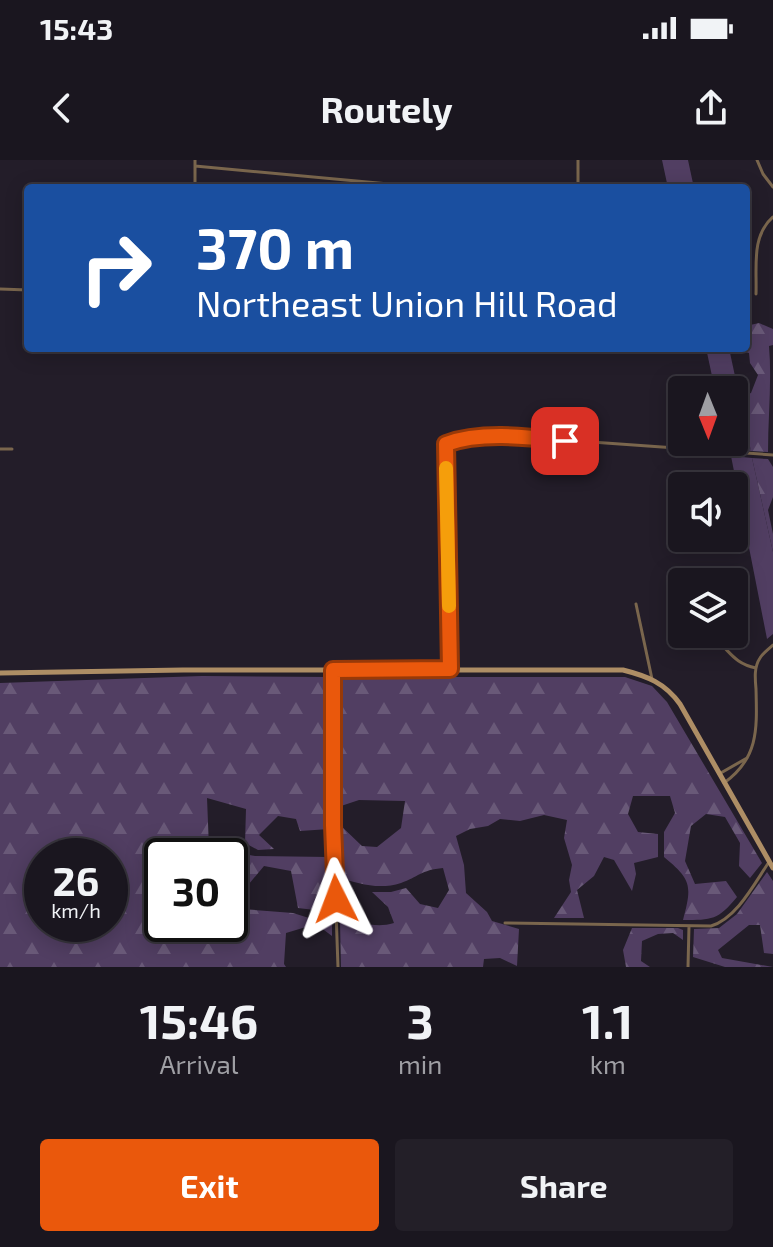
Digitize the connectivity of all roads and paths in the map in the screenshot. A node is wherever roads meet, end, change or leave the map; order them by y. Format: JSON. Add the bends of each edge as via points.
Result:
{"nodes":[{"id":1,"x":195,"y":160,"type":"edge"},
{"id":2,"x":578,"y":160,"type":"edge"},
{"id":3,"x":757,"y":160,"type":"edge"},
{"id":4,"x":195,"y":166,"type":"junction"},
{"id":5,"x":195,"y":184,"type":"edge"},
{"id":6,"x":389,"y":184,"type":"edge"},
{"id":7,"x":578,"y":184,"type":"edge"},
{"id":8,"x":773,"y":187,"type":"edge"},
{"id":9,"x":773,"y":217,"type":"edge"},
{"id":10,"x":0,"y":289,"type":"edge"},
{"id":11,"x":24,"y":290,"type":"edge"},
{"id":12,"x":756,"y":294,"type":"dead end"},
{"id":13,"x":0,"y":449,"type":"edge"},
{"id":14,"x":12,"y":449,"type":"dead end"},
{"id":15,"x":773,"y":455,"type":"edge"},
{"id":16,"x":636,"y":604,"type":"dead end"},
{"id":17,"x":773,"y":645,"type":"edge"},
{"id":18,"x":726,"y":648,"type":"edge"},
{"id":19,"x":756,"y":668,"type":"junction"},
{"id":20,"x":450,"y":669,"type":"junction"},
{"id":21,"x":333,"y":670,"type":"junction"},
{"id":22,"x":0,"y":673,"type":"edge"},
{"id":23,"x":652,"y":679,"type":"junction"},
{"id":24,"x":747,"y":758,"type":"junction"},
{"id":25,"x":719,"y":774,"type":"junction"},
{"id":26,"x":724,"y":783,"type":"junction"},
{"id":27,"x":771,"y":865,"type":"edge"},
{"id":28,"x":505,"y":923,"type":"dead end"},
{"id":29,"x":689,"y":926,"type":"junction"},
{"id":30,"x":338,"y":967,"type":"edge"},
{"id":31,"x":688,"y":967,"type":"edge"}],
"edges":[{"from":1,"to":4,"type":"street"},
{"from":2,"to":7,"type":"street"},
{"from":3,"to":8,"type":"street"},
{"from":4,"to":5,"type":"street"},
{"from":4,"to":6,"type":"street"},
{"from":9,"to":12,"type":"street","via":[[758,239]]},
{"from":10,"to":11,"type":"street"},
{"from":13,"to":14,"type":"street"},
{"from":15,"to":20,"type":"street","via":[[521,437],[465,437],[446,444]]},
{"from":16,"to":23,"type":"street"},
{"from":17,"to":19,"type":"street"},
{"from":18,"to":19,"type":"street","via":[[742,665]]},
{"from":19,"to":24,"type":"street","via":[[757,730]]},
{"from":20,"to":21,"type":"street"},
{"from":20,"to":23,"type":"street","via":[[623,670]]},
{"from":21,"to":22,"type":"street"},
{"from":21,"to":30,"type":"street"},
{"from":23,"to":25,"type":"street","via":[[680,704]]},
{"from":24,"to":25,"type":"street"},
{"from":24,"to":26,"type":"street"},
{"from":25,"to":26,"type":"street"},
{"from":26,"to":27,"type":"street"},
{"from":27,"to":29,"type":"street","via":[[720,923]]},
{"from":28,"to":29,"type":"street"},
{"from":29,"to":31,"type":"street"}]}
